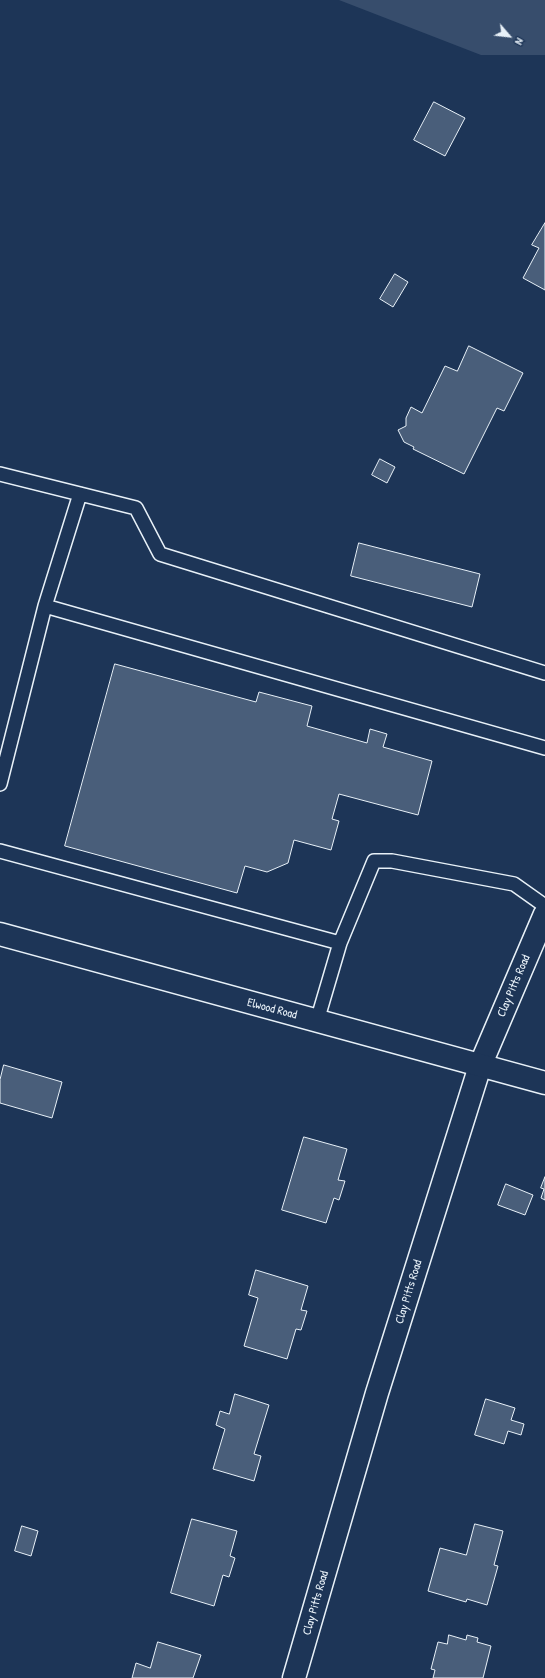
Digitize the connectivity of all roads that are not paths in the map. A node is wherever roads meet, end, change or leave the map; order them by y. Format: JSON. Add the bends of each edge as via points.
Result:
{"nodes":[{"id":1,"x":0,"y":474,"type":"edge"},
{"id":2,"x":80,"y":494,"type":"junction"},
{"id":3,"x":45,"y":606,"type":"junction"},
{"id":4,"x":545,"y":673,"type":"edge"},
{"id":5,"x":545,"y":748,"type":"edge"},
{"id":6,"x":0,"y":784,"type":"edge"},
{"id":7,"x":0,"y":851,"type":"edge"},
{"id":8,"x":545,"y":906,"type":"edge"},
{"id":9,"x":545,"y":914,"type":"edge"},
{"id":10,"x":0,"y":934,"type":"edge"},
{"id":11,"x":340,"y":943,"type":"junction"},
{"id":12,"x":317,"y":1021,"type":"junction"},
{"id":13,"x":480,"y":1066,"type":"junction"},
{"id":14,"x":545,"y":1083,"type":"edge"},
{"id":15,"x":294,"y":1678,"type":"edge"}],
"edges":[{"from":1,"to":2,"type":"lane"},
{"from":2,"to":3,"type":"lane"},
{"from":2,"to":4,"type":"lane","via":[[136,508],[160,554]]},
{"from":3,"to":5,"type":"lane"},
{"from":3,"to":6,"type":"lane"},
{"from":7,"to":11,"type":"lane"},
{"from":8,"to":11,"type":"lane","via":[[514,884],[392,861],[374,861]]},
{"from":9,"to":13,"type":"street","name":"Clay Pitts Road"},
{"from":10,"to":12,"type":"street","name":"Elwood Road"},
{"from":11,"to":12,"type":"lane"},
{"from":12,"to":13,"type":"street","name":"Elwood Road"},
{"from":13,"to":14,"type":"street","name":"Elwood Road"},
{"from":13,"to":15,"type":"street","name":"Clay Pitts Road","via":[[377,1393]]}]}
